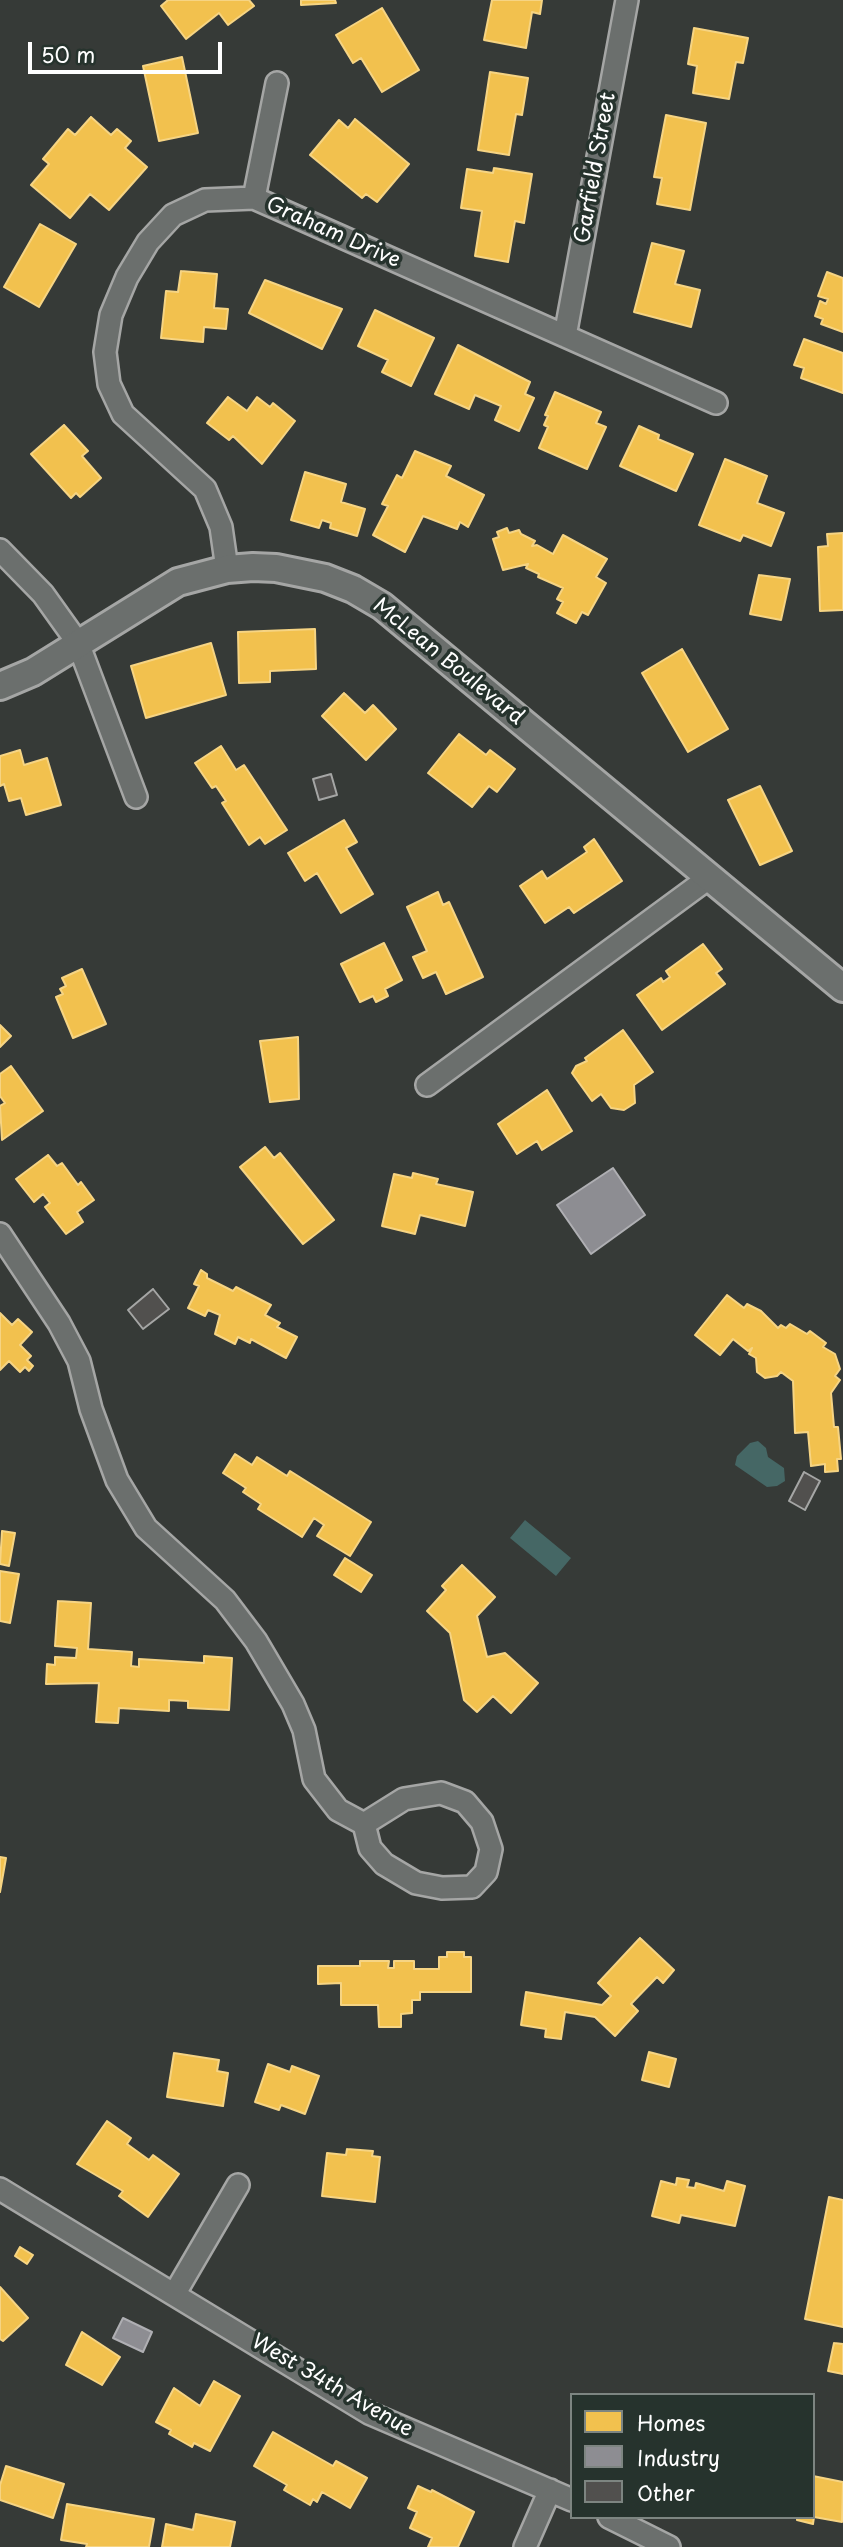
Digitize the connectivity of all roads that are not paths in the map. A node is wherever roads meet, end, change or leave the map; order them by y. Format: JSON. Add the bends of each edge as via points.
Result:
{"nodes":[{"id":1,"x":627,"y":0,"type":"edge"},
{"id":2,"x":277,"y":83,"type":"dead end"},
{"id":3,"x":254,"y":198,"type":"junction"},
{"id":4,"x":565,"y":335,"type":"junction"},
{"id":5,"x":716,"y":403,"type":"dead end"},
{"id":6,"x":0,"y":550,"type":"edge"},
{"id":7,"x":227,"y":569,"type":"junction"},
{"id":8,"x":78,"y":643,"type":"junction"},
{"id":9,"x":0,"y":686,"type":"edge"},
{"id":10,"x":136,"y":797,"type":"dead end"},
{"id":11,"x":710,"y":877,"type":"junction"},
{"id":12,"x":843,"y":988,"type":"edge"},
{"id":13,"x":427,"y":1085,"type":"dead end"},
{"id":14,"x":0,"y":1234,"type":"edge"},
{"id":15,"x":365,"y":1824,"type":"junction"},
{"id":16,"x":238,"y":2185,"type":"dead end"},
{"id":17,"x":0,"y":2189,"type":"edge"},
{"id":18,"x":175,"y":2293,"type":"junction"},
{"id":19,"x":550,"y":2490,"type":"junction"},
{"id":20,"x":570,"y":2499,"type":"edge"},
{"id":21,"x":613,"y":2519,"type":"edge"},
{"id":22,"x":525,"y":2547,"type":"edge"},
{"id":23,"x":669,"y":2547,"type":"edge"}],
"edges":[{"from":1,"to":4,"type":"street","name":"Garfield Street"},
{"from":2,"to":3,"type":"street"},
{"from":3,"to":4,"type":"street","name":"Graham Drive"},
{"from":3,"to":7,"type":"street","name":"Graham Drive","via":[[205,200],[173,215],[148,242],[127,276],[111,315],[105,352],[109,384],[123,414],[205,489],[221,527]]},
{"from":4,"to":5,"type":"street","name":"Graham Drive"},
{"from":6,"to":8,"type":"street","via":[[43,594]]},
{"from":7,"to":8,"type":"street","name":"McLean Boulevard","via":[[178,582]]},
{"from":7,"to":11,"type":"street","name":"McLean Boulevard","via":[[276,568],[325,578],[382,606]]},
{"from":8,"to":9,"type":"street","name":"McLean Boulevard","via":[[33,672]]},
{"from":8,"to":10,"type":"street"},
{"from":11,"to":12,"type":"street","name":"McLean Boulevard"},
{"from":11,"to":13,"type":"street"},
{"from":14,"to":15,"type":"street","via":[[79,1362],[90,1409],[117,1480],[146,1528],[225,1600],[256,1641],[304,1730],[314,1779],[338,1810]]},
{"from":15,"to":15,"type":"street","via":[[404,1799],[441,1793],[464,1802],[482,1822],[491,1849],[486,1872],[471,1887],[416,1883],[370,1848]]},
{"from":16,"to":18,"type":"street"},
{"from":17,"to":18,"type":"street","name":"West 34th Avenue"},
{"from":18,"to":19,"type":"street","name":"West 34th Avenue","via":[[369,2413]]},
{"from":19,"to":20,"type":"street","name":"West 34th Avenue"},
{"from":19,"to":22,"type":"street"},
{"from":21,"to":23,"type":"street"}]}
